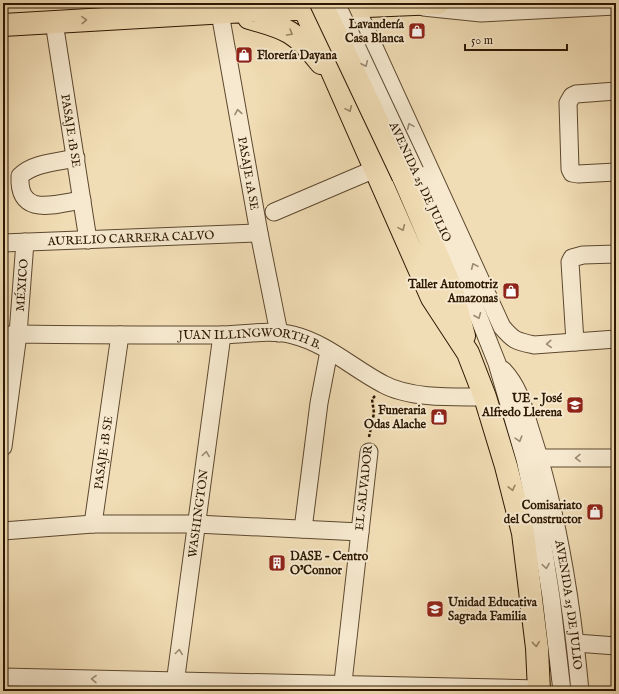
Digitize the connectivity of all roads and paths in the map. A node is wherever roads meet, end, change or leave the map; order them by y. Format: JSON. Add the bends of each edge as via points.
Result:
{"nodes":[{"id":1,"x":438,"y":3,"type":"edge"},
{"id":2,"x":345,"y":4,"type":"edge"},
{"id":3,"x":397,"y":5,"type":"junction"},
{"id":4,"x":310,"y":6,"type":"edge"},
{"id":5,"x":616,"y":6,"type":"edge"},
{"id":6,"x":233,"y":10,"type":"edge"},
{"id":7,"x":54,"y":22,"type":"junction"},
{"id":8,"x":3,"y":24,"type":"edge"},
{"id":9,"x":339,"y":87,"type":"junction"},
{"id":10,"x":616,"y":92,"type":"edge"},
{"id":11,"x":76,"y":158,"type":"junction"},
{"id":12,"x":375,"y":169,"type":"junction"},
{"id":13,"x":616,"y":172,"type":"edge"},
{"id":14,"x":409,"y":174,"type":"junction"},
{"id":15,"x":82,"y":200,"type":"junction"},
{"id":16,"x":274,"y":212,"type":"dead end"},
{"id":17,"x":259,"y":233,"type":"junction"},
{"id":18,"x":88,"y":240,"type":"junction"},
{"id":19,"x":25,"y":242,"type":"junction"},
{"id":20,"x":3,"y":243,"type":"edge"},
{"id":21,"x":616,"y":254,"type":"edge"},
{"id":22,"x":279,"y":333,"type":"junction"},
{"id":23,"x":10,"y":335,"type":"edge"},
{"id":24,"x":120,"y":335,"type":"junction"},
{"id":25,"x":222,"y":335,"type":"junction"},
{"id":26,"x":616,"y":339,"type":"edge"},
{"id":27,"x":575,"y":342,"type":"junction"},
{"id":28,"x":329,"y":351,"type":"junction"},
{"id":29,"x":468,"y":353,"type":"junction"},
{"id":30,"x":497,"y":363,"type":"junction"},
{"id":31,"x":384,"y":385,"type":"junction"},
{"id":32,"x":485,"y":397,"type":"junction"},
{"id":33,"x":3,"y":446,"type":"edge"},
{"id":34,"x":368,"y":452,"type":"joint"},
{"id":35,"x":540,"y":458,"type":"junction"},
{"id":36,"x":616,"y":458,"type":"edge"},
{"id":37,"x":93,"y":524,"type":"junction"},
{"id":38,"x":196,"y":524,"type":"junction"},
{"id":39,"x":303,"y":529,"type":"junction"},
{"id":40,"x":3,"y":531,"type":"edge"},
{"id":41,"x":360,"y":532,"type":"junction"},
{"id":42,"x":576,"y":643,"type":"junction"},
{"id":43,"x":616,"y":646,"type":"edge"},
{"id":44,"x":3,"y":677,"type":"edge"},
{"id":45,"x":174,"y":686,"type":"edge"},
{"id":46,"x":342,"y":688,"type":"edge"},
{"id":47,"x":539,"y":690,"type":"edge"},
{"id":48,"x":562,"y":691,"type":"edge"},
{"id":49,"x":580,"y":691,"type":"edge"}],
"edges":[{"from":1,"to":3,"type":"main road"},
{"from":2,"to":3,"type":"main road"},
{"from":2,"to":4,"type":"main road"},
{"from":2,"to":14,"type":"street","name":"AVENIDA 25 DE JULIO","one_way":true,"bridge":true},
{"from":27,"to":2,"type":"street","name":"AVENIDA 25 DE JULIO","one_way":true,"via":[[521,342],[511,338],[502,327]]},
{"from":3,"to":5,"type":"street","via":[[481,13]]},
{"from":4,"to":6,"type":"main road"},
{"from":4,"to":9,"type":"main road","name":"AVENIDA 25 DE JULIO"},
{"from":4,"to":14,"type":"main road","name":"AVENIDA 25 DE JULIO","bridge":true},
{"from":7,"to":6,"type":"main road","one_way":true},
{"from":6,"to":9,"type":"main road","one_way":true,"via":[[291,32],[302,40]]},
{"from":17,"to":6,"type":"street","name":"PASAJE 1A SE","one_way":true},
{"from":7,"to":8,"type":"main road"},
{"from":7,"to":11,"type":"street","name":"PASAJE 1B SE"},
{"from":9,"to":12,"type":"main road","name":"AVENIDA 25 DE JULIO","one_way":true},
{"from":10,"to":13,"type":"street","via":[[576,94],[568,103],[572,173]]},
{"from":11,"to":15,"type":"street","name":"PASAJE 1B SE"},
{"from":11,"to":15,"type":"street","via":[[26,170],[20,176],[19,184],[26,201],[33,205]]},
{"from":12,"to":16,"type":"street"},
{"from":12,"to":29,"type":"main road","name":"AVENIDA 25 DE JULIO","one_way":true,"via":[[432,298]]},
{"from":14,"to":29,"type":"main road","name":"AVENIDA 25 DE JULIO","via":[[452,290]]},
{"from":14,"to":30,"type":"street","name":"AVENIDA 25 DE JULIO","one_way":true,"via":[[448,240]]},
{"from":15,"to":18,"type":"street","name":"PASAJE 1B SE"},
{"from":17,"to":18,"type":"street","name":"AURELIO CARRERA CALVO"},
{"from":17,"to":22,"type":"street","name":"PASAJE 1A SE"},
{"from":18,"to":19,"type":"street","name":"AURELIO CARRERA CALVO"},
{"from":19,"to":20,"type":"street","name":"AURELIO CARRERA CALVO"},
{"from":19,"to":23,"type":"street","name":"MÉXICO"},
{"from":21,"to":27,"type":"street","via":[[578,255],[570,262]]},
{"from":22,"to":25,"type":"street","name":"JUAN ILLINGWORTH B."},
{"from":22,"to":28,"type":"street","name":"JUAN ILLINGWORTH B.","via":[[293,335]]},
{"from":23,"to":24,"type":"street","name":"JUAN ILLINGWORTH B."},
{"from":23,"to":33,"type":"street","name":"MÉXICO"},
{"from":24,"to":25,"type":"street","name":"JUAN ILLINGWORTH B."},
{"from":24,"to":37,"type":"street","name":"PASAJE 1B SE"},
{"from":38,"to":25,"type":"street","name":"WASHINGTON","one_way":true},
{"from":26,"to":27,"type":"street"},
{"from":28,"to":31,"type":"street","name":"JUAN ILLINGWORTH B."},
{"from":28,"to":39,"type":"street","via":[[319,403]]},
{"from":29,"to":32,"type":"main road","name":"AVENIDA 25 DE JULIO"},
{"from":30,"to":35,"type":"street","name":"AVENIDA 25 DE JULIO","via":[[517,388]]},
{"from":30,"to":48,"type":"street","name":"AVENIDA 25 DE JULIO","one_way":true,"via":[[525,459],[542,540]]},
{"from":31,"to":32,"type":"street","name":"JUAN ILLINGWORTH B.","via":[[412,393]]},
{"from":31,"to":34,"type":"path","name":"EL SALVADOR","via":[[372,399],[374,413],[368,432]]},
{"from":32,"to":47,"type":"main road","name":"AVENIDA 25 DE JULIO","one_way":true,"via":[[523,532],[537,648]]},
{"from":34,"to":41,"type":"street","name":"EL SALVADOR"},
{"from":36,"to":35,"type":"street","one_way":true},
{"from":35,"to":42,"type":"street","name":"AVENIDA 25 DE JULIO","via":[[561,544]]},
{"from":37,"to":38,"type":"street"},
{"from":37,"to":40,"type":"street"},
{"from":38,"to":39,"type":"street"},
{"from":45,"to":38,"type":"street","name":"WASHINGTON","one_way":true},
{"from":39,"to":41,"type":"street"},
{"from":41,"to":46,"type":"street","name":"EL SALVADOR"},
{"from":42,"to":43,"type":"street"},
{"from":42,"to":49,"type":"street","name":"AVENIDA 25 DE JULIO"},
{"from":45,"to":44,"type":"street","one_way":true},
{"from":45,"to":46,"type":"street"},
{"from":46,"to":47,"type":"street"}]}
